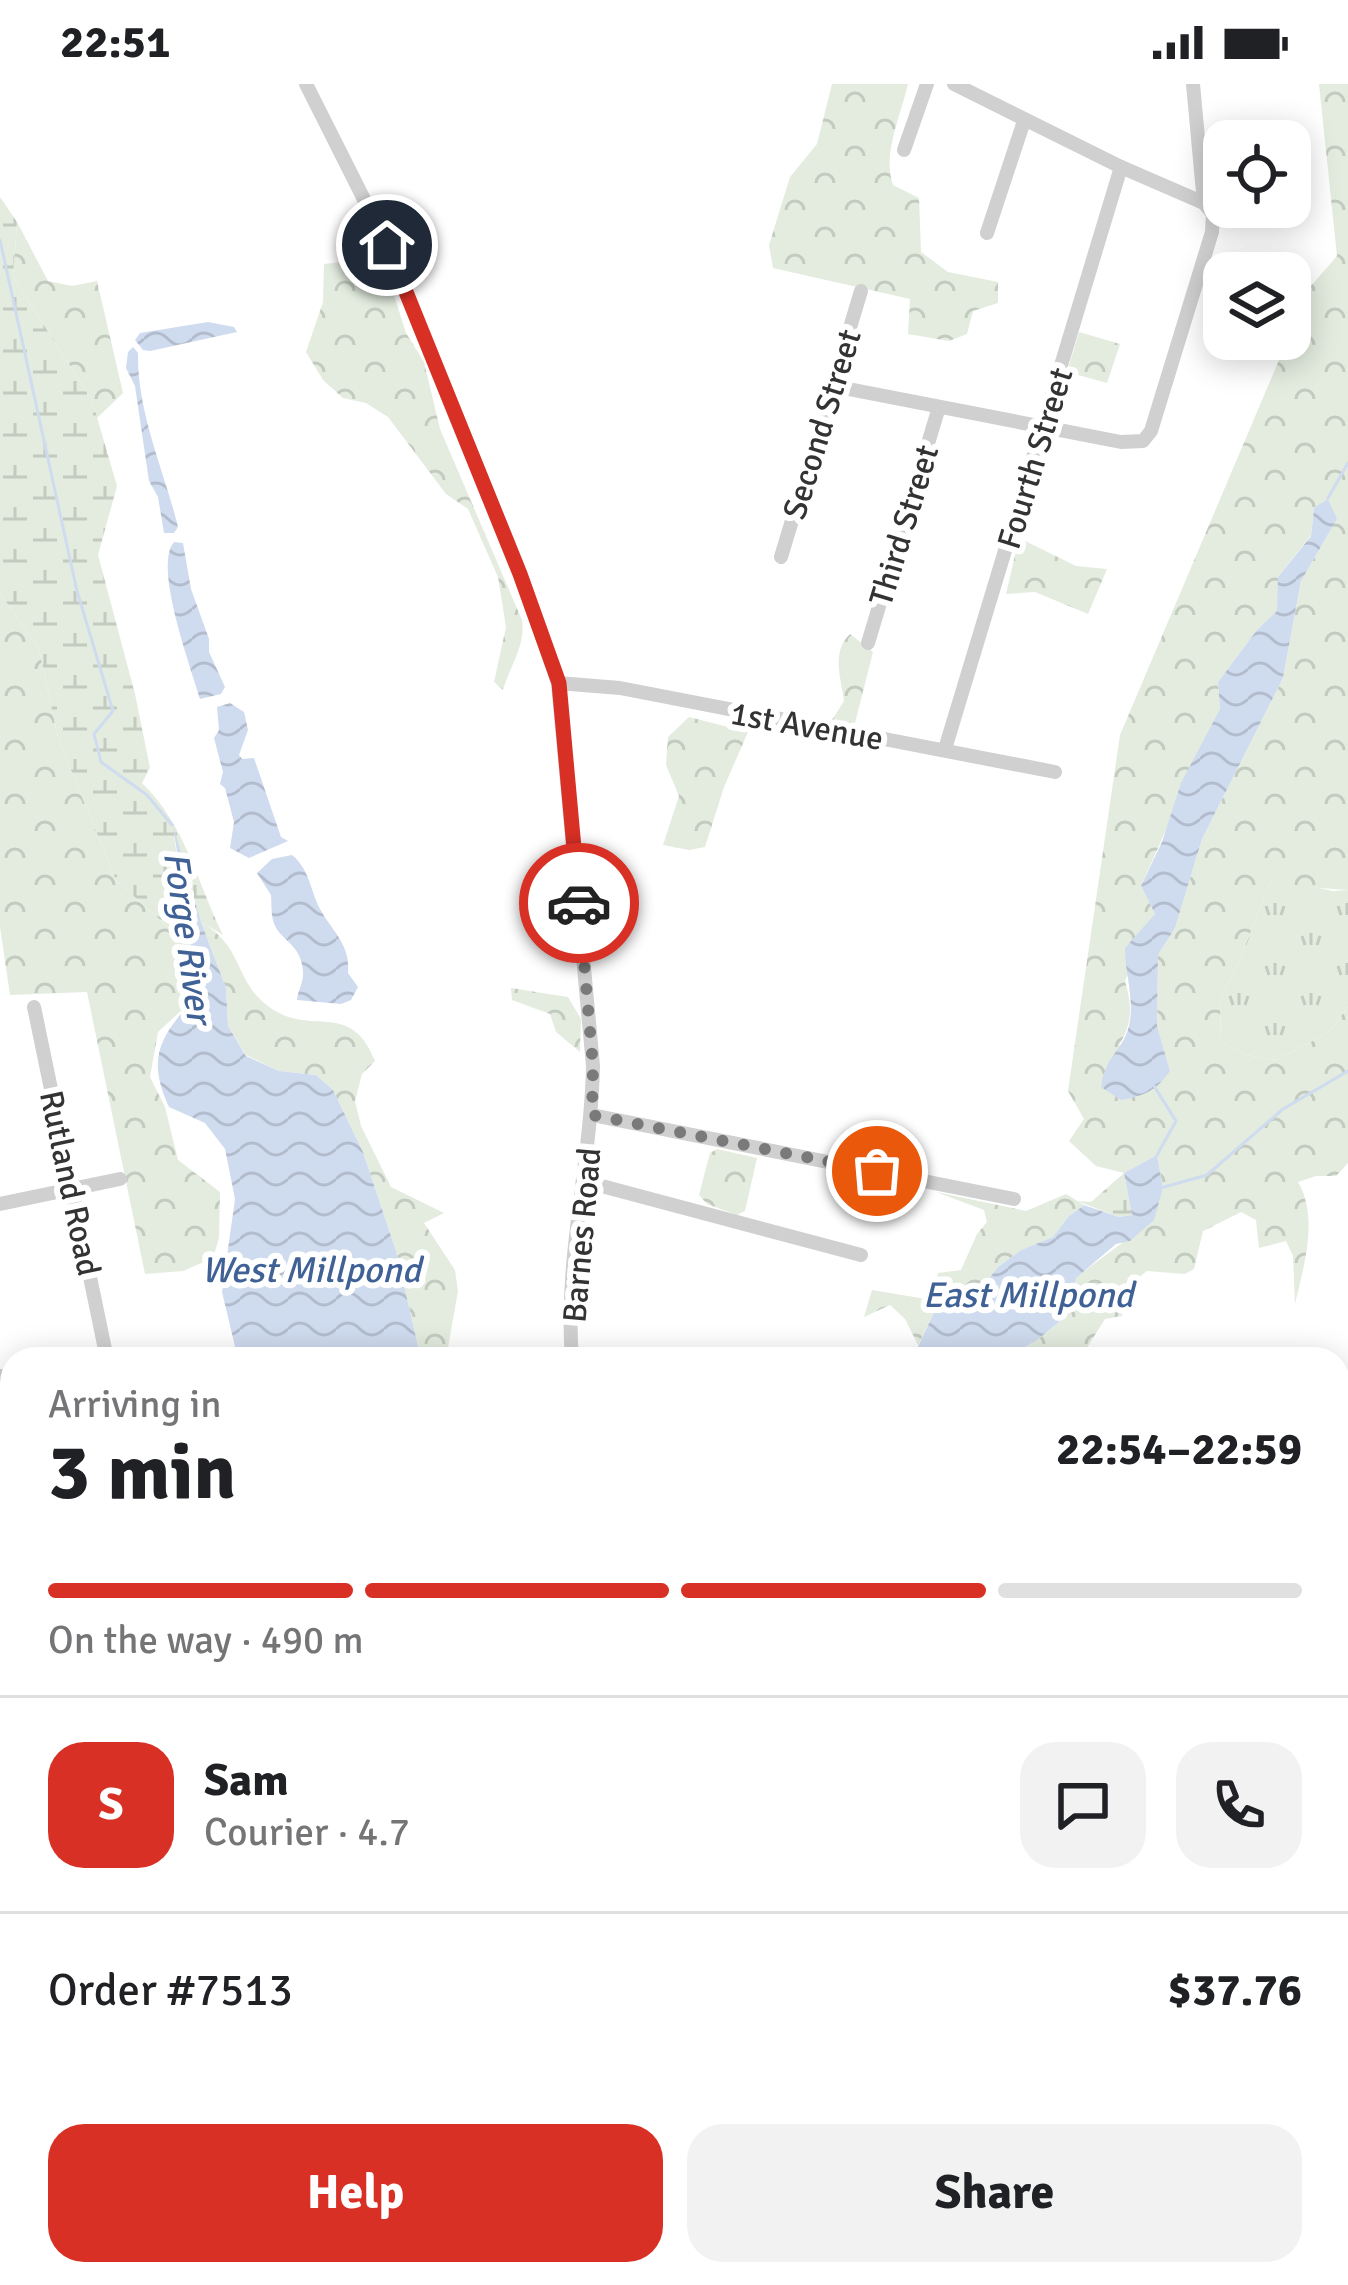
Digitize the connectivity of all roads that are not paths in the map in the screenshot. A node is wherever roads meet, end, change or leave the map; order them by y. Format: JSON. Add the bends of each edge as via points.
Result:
{"nodes":[{"id":1,"x":306,"y":84,"type":"edge"},
{"id":2,"x":927,"y":84,"type":"edge"},
{"id":3,"x":954,"y":84,"type":"edge"},
{"id":4,"x":1193,"y":84,"type":"edge"},
{"id":5,"x":1024,"y":121,"type":"junction"},
{"id":6,"x":904,"y":149,"type":"dead end"},
{"id":7,"x":1203,"y":162,"type":"edge"},
{"id":8,"x":1121,"y":167,"type":"junction"},
{"id":9,"x":1203,"y":205,"type":"edge"},
{"id":10,"x":1212,"y":228,"type":"edge"},
{"id":11,"x":987,"y":233,"type":"dead end"},
{"id":12,"x":861,"y":291,"type":"dead end"},
{"id":13,"x":833,"y":386,"type":"junction"},
{"id":14,"x":939,"y":406,"type":"junction"},
{"id":15,"x":1044,"y":427,"type":"junction"},
{"id":16,"x":781,"y":557,"type":"dead end"},
{"id":17,"x":868,"y":644,"type":"dead end"},
{"id":18,"x":559,"y":683,"type":"junction"},
{"id":19,"x":945,"y":749,"type":"junction"},
{"id":20,"x":1055,"y":772,"type":"dead end"},
{"id":21,"x":34,"y":1007,"type":"dead end"},
{"id":22,"x":592,"y":1115,"type":"junction"},
{"id":23,"x":120,"y":1179,"type":"dead end"},
{"id":24,"x":583,"y":1181,"type":"junction"},
{"id":25,"x":71,"y":1188,"type":"junction"},
{"id":26,"x":1014,"y":1199,"type":"dead end"},
{"id":27,"x":0,"y":1204,"type":"edge"},
{"id":28,"x":861,"y":1255,"type":"dead end"},
{"id":29,"x":104,"y":1347,"type":"edge"},
{"id":30,"x":571,"y":1347,"type":"edge"}],
"edges":[{"from":1,"to":18,"type":"street","name":"Barnes Road","via":[[387,245]]},
{"from":2,"to":6,"type":"street"},
{"from":3,"to":5,"type":"street"},
{"from":4,"to":7,"type":"street"},
{"from":5,"to":8,"type":"street"},
{"from":5,"to":11,"type":"street"},
{"from":8,"to":9,"type":"street"},
{"from":8,"to":15,"type":"street","name":"Fourth Street"},
{"from":10,"to":15,"type":"street","via":[[1143,441]]},
{"from":12,"to":13,"type":"street","name":"Second Street"},
{"from":13,"to":14,"type":"street"},
{"from":13,"to":16,"type":"street","name":"Second Street"},
{"from":14,"to":15,"type":"street"},
{"from":14,"to":17,"type":"street","name":"Third Street"},
{"from":15,"to":19,"type":"street","name":"Fourth Street"},
{"from":18,"to":19,"type":"street","name":"1st Avenue"},
{"from":18,"to":22,"type":"street","name":"Barnes Road"},
{"from":19,"to":20,"type":"street","name":"1st Avenue"},
{"from":21,"to":25,"type":"street","name":"Rutland Road"},
{"from":22,"to":24,"type":"street","name":"Barnes Road"},
{"from":22,"to":26,"type":"street"},
{"from":23,"to":25,"type":"street"},
{"from":24,"to":28,"type":"street"},
{"from":24,"to":30,"type":"street","name":"Barnes Road","via":[[569,1293]]},
{"from":25,"to":27,"type":"street"},
{"from":25,"to":29,"type":"street","name":"Rutland Road"}]}
